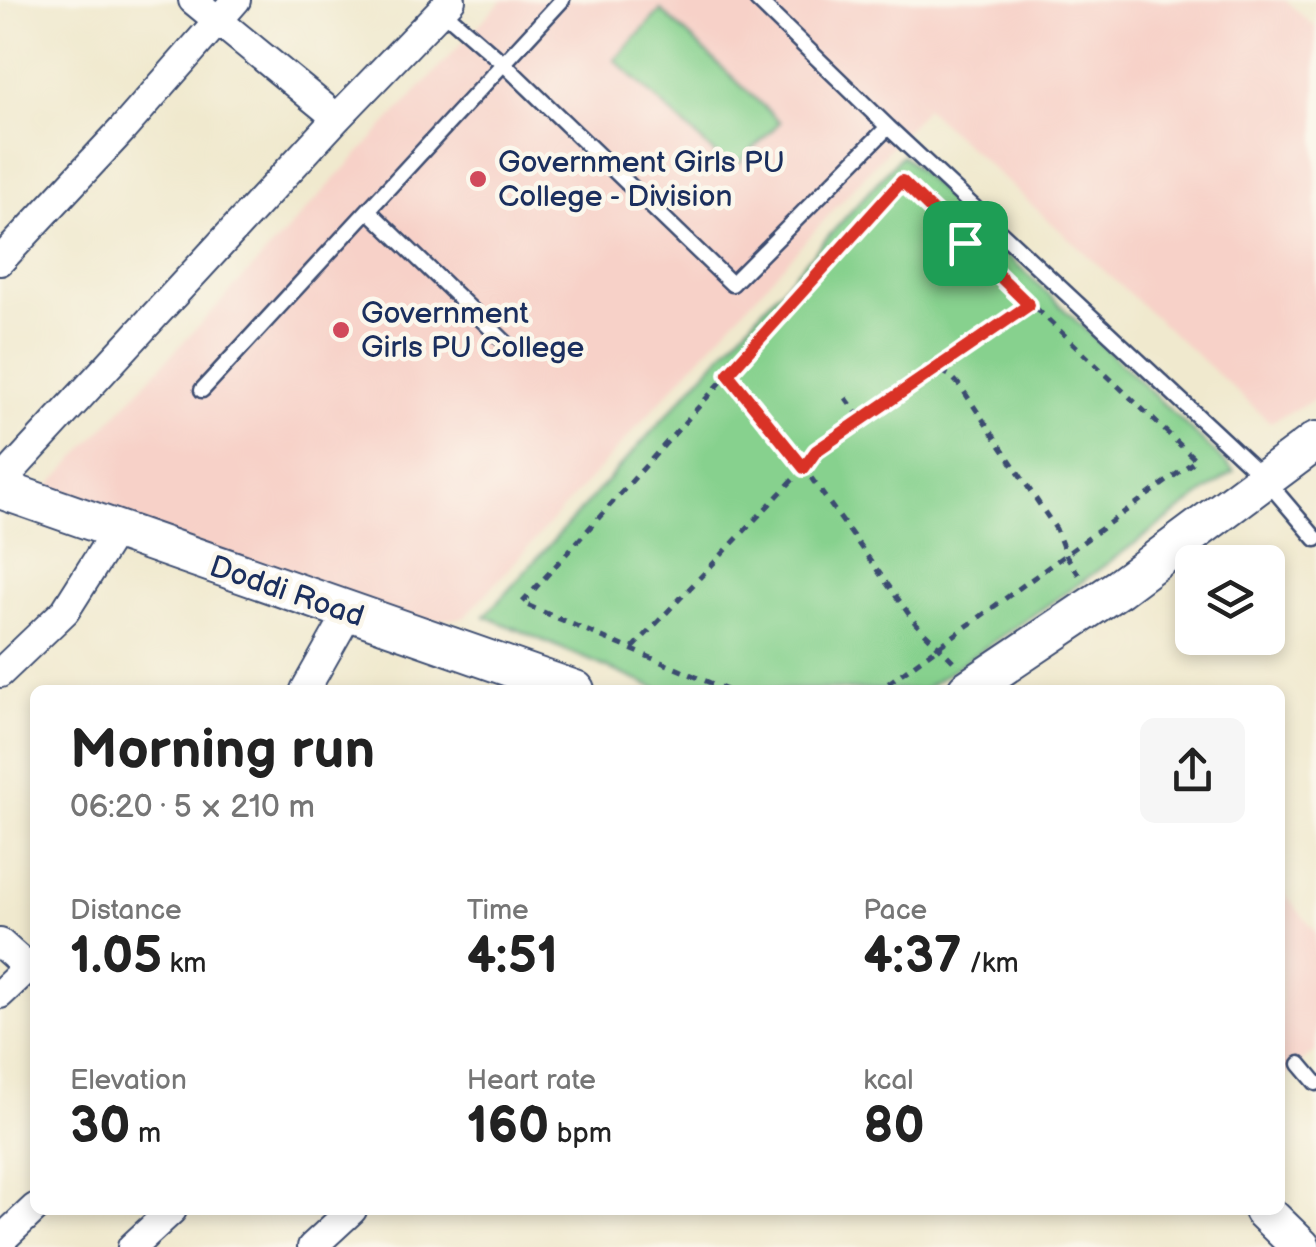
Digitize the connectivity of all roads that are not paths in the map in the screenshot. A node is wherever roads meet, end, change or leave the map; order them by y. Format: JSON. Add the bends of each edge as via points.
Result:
{"nodes":[{"id":1,"x":193,"y":0,"type":"edge"},
{"id":2,"x":562,"y":0,"type":"edge"},
{"id":3,"x":757,"y":0,"type":"edge"},
{"id":4,"x":446,"y":5,"type":"edge"},
{"id":5,"x":226,"y":10,"type":"edge"},
{"id":6,"x":503,"y":63,"type":"junction"},
{"id":7,"x":337,"y":118,"type":"junction"},
{"id":8,"x":888,"y":127,"type":"junction"},
{"id":9,"x":368,"y":210,"type":"junction"},
{"id":10,"x":5,"y":246,"type":"edge"},
{"id":11,"x":506,"y":343,"type":"dead end"},
{"id":12,"x":202,"y":390,"type":"dead end"},
{"id":13,"x":1316,"y":440,"type":"edge"},
{"id":14,"x":1266,"y":479,"type":"junction"},
{"id":15,"x":0,"y":486,"type":"edge"},
{"id":16,"x":116,"y":532,"type":"junction"},
{"id":17,"x":1316,"y":539,"type":"edge"},
{"id":18,"x":349,"y":612,"type":"junction"},
{"id":19,"x":0,"y":673,"type":"edge"},
{"id":20,"x":991,"y":684,"type":"edge"},
{"id":21,"x":307,"y":685,"type":"edge"},
{"id":22,"x":558,"y":685,"type":"edge"},
{"id":23,"x":0,"y":943,"type":"edge"},
{"id":24,"x":30,"y":963,"type":"edge"},
{"id":25,"x":30,"y":965,"type":"edge"},
{"id":26,"x":0,"y":994,"type":"edge"},
{"id":27,"x":1300,"y":1064,"type":"dead end"},
{"id":28,"x":1316,"y":1083,"type":"edge"},
{"id":29,"x":30,"y":1213,"type":"edge"},
{"id":30,"x":167,"y":1215,"type":"edge"},
{"id":31,"x":347,"y":1215,"type":"edge"},
{"id":32,"x":1269,"y":1215,"type":"edge"},
{"id":33,"x":0,"y":1241,"type":"edge"},
{"id":34,"x":1304,"y":1243,"type":"edge"},
{"id":35,"x":132,"y":1247,"type":"edge"},
{"id":36,"x":312,"y":1247,"type":"edge"}],
"edges":[{"from":1,"to":5,"type":"street"},
{"from":2,"to":6,"type":"lane"},
{"from":3,"to":8,"type":"lane"},
{"from":4,"to":6,"type":"lane"},
{"from":4,"to":7,"type":"street"},
{"from":5,"to":7,"type":"street"},
{"from":5,"to":10,"type":"street","via":[[122,130]]},
{"from":6,"to":8,"type":"lane","via":[[732,284]]},
{"from":6,"to":9,"type":"lane"},
{"from":7,"to":15,"type":"street"},
{"from":8,"to":14,"type":"lane"},
{"from":9,"to":11,"type":"lane"},
{"from":9,"to":12,"type":"lane"},
{"from":13,"to":14,"type":"street"},
{"from":14,"to":17,"type":"lane"},
{"from":14,"to":20,"type":"street"},
{"from":15,"to":16,"type":"street","name":"Doddi Road"},
{"from":16,"to":18,"type":"street","name":"Doddi Road"},
{"from":16,"to":19,"type":"street","via":[[65,612]]},
{"from":18,"to":21,"type":"street"},
{"from":18,"to":22,"type":"street","name":"Doddi Road"},
{"from":23,"to":24,"type":"street"},
{"from":25,"to":26,"type":"street"},
{"from":27,"to":28,"type":"lane"},
{"from":29,"to":33,"type":"street"},
{"from":30,"to":35,"type":"street"},
{"from":31,"to":36,"type":"street"},
{"from":32,"to":34,"type":"street"}]}
